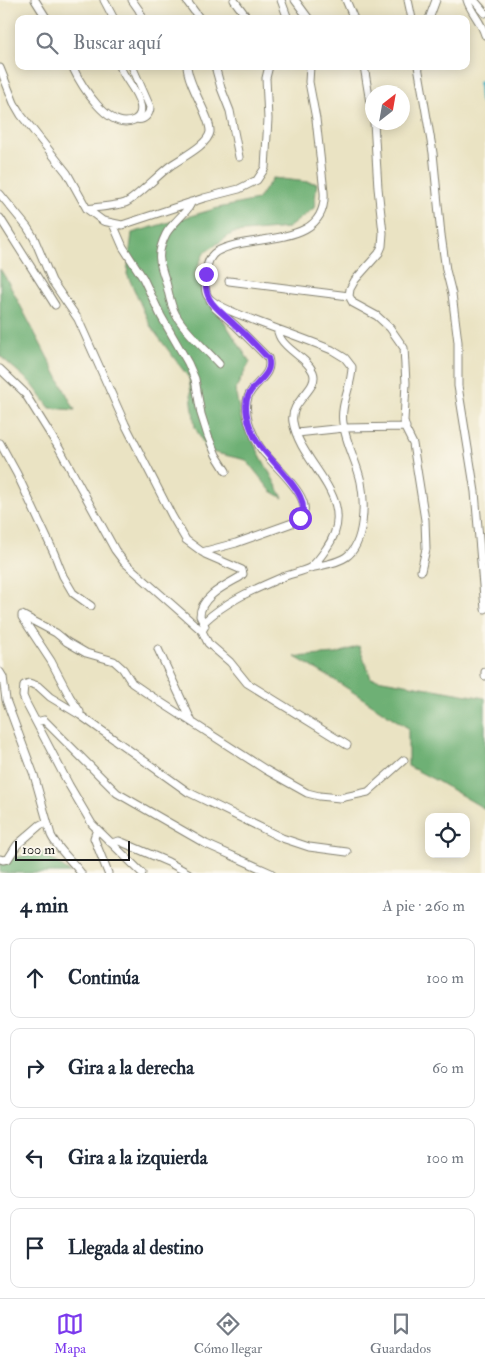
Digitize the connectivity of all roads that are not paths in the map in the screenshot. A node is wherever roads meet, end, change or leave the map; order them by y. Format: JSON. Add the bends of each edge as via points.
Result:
{"nodes":[{"id":1,"x":35,"y":0,"type":"edge"},
{"id":2,"x":104,"y":0,"type":"edge"},
{"id":3,"x":132,"y":0,"type":"edge"},
{"id":4,"x":186,"y":0,"type":"edge"},
{"id":5,"x":234,"y":0,"type":"edge"},
{"id":6,"x":281,"y":0,"type":"edge"},
{"id":7,"x":295,"y":0,"type":"edge"},
{"id":8,"x":346,"y":0,"type":"edge"},
{"id":9,"x":408,"y":0,"type":"edge"},
{"id":10,"x":436,"y":0,"type":"edge"},
{"id":11,"x":467,"y":0,"type":"edge"},
{"id":12,"x":474,"y":0,"type":"edge"},
{"id":13,"x":485,"y":13,"type":"edge"},
{"id":14,"x":45,"y":15,"type":"edge"},
{"id":15,"x":112,"y":15,"type":"edge"},
{"id":16,"x":141,"y":15,"type":"edge"},
{"id":17,"x":197,"y":15,"type":"edge"},
{"id":18,"x":245,"y":15,"type":"edge"},
{"id":19,"x":287,"y":15,"type":"edge"},
{"id":20,"x":306,"y":15,"type":"edge"},
{"id":21,"x":352,"y":15,"type":"edge"},
{"id":22,"x":411,"y":15,"type":"edge"},
{"id":23,"x":430,"y":15,"type":"edge"},
{"id":24,"x":485,"y":35,"type":"edge"},
{"id":25,"x":0,"y":68,"type":"edge"},
{"id":26,"x":74,"y":70,"type":"edge"},
{"id":27,"x":122,"y":70,"type":"edge"},
{"id":28,"x":134,"y":70,"type":"edge"},
{"id":29,"x":188,"y":70,"type":"edge"},
{"id":30,"x":216,"y":70,"type":"edge"},
{"id":31,"x":268,"y":70,"type":"edge"},
{"id":32,"x":310,"y":70,"type":"edge"},
{"id":33,"x":365,"y":70,"type":"edge"},
{"id":34,"x":419,"y":70,"type":"edge"},
{"id":35,"x":367,"y":85,"type":"edge"},
{"id":36,"x":136,"y":119,"type":"junction"},
{"id":37,"x":374,"y":130,"type":"edge"},
{"id":38,"x":240,"y":157,"type":"dead end"},
{"id":39,"x":0,"y":194,"type":"edge"},
{"id":40,"x":191,"y":202,"type":"junction"},
{"id":41,"x":87,"y":208,"type":"junction"},
{"id":42,"x":0,"y":218,"type":"edge"},
{"id":43,"x":113,"y":224,"type":"junction"},
{"id":44,"x":229,"y":281,"type":"dead end"},
{"id":45,"x":349,"y":296,"type":"junction"},
{"id":46,"x":209,"y":298,"type":"junction"},
{"id":47,"x":55,"y":305,"type":"dead end"},
{"id":48,"x":277,"y":329,"type":"junction"},
{"id":49,"x":219,"y":364,"type":"dead end"},
{"id":50,"x":0,"y":369,"type":"edge"},
{"id":51,"x":406,"y":427,"type":"junction"},
{"id":52,"x":344,"y":428,"type":"junction"},
{"id":53,"x":297,"y":433,"type":"junction"},
{"id":54,"x":0,"y":443,"type":"edge"},
{"id":55,"x":226,"y":471,"type":"dead end"},
{"id":56,"x":202,"y":552,"type":"junction"},
{"id":57,"x":310,"y":568,"type":"junction"},
{"id":58,"x":421,"y":571,"type":"dead end"},
{"id":59,"x":90,"y":606,"type":"dead end"},
{"id":60,"x":485,"y":609,"type":"edge"},
{"id":61,"x":204,"y":622,"type":"junction"},
{"id":62,"x":202,"y":631,"type":"junction"},
{"id":63,"x":158,"y":649,"type":"dead end"},
{"id":64,"x":0,"y":672,"type":"edge"},
{"id":65,"x":485,"y":672,"type":"edge"},
{"id":66,"x":485,"y":676,"type":"edge"},
{"id":67,"x":80,"y":715,"type":"junction"},
{"id":68,"x":36,"y":722,"type":"junction"},
{"id":69,"x":192,"y":722,"type":"junction"},
{"id":70,"x":347,"y":745,"type":"dead end"},
{"id":71,"x":404,"y":760,"type":"dead end"},
{"id":72,"x":46,"y":822,"type":"junction"},
{"id":73,"x":97,"y":829,"type":"junction"},
{"id":74,"x":111,"y":843,"type":"junction"},
{"id":75,"x":347,"y":852,"type":"dead end"},
{"id":76,"x":0,"y":859,"type":"edge"},
{"id":77,"x":81,"y":873,"type":"edge"},
{"id":78,"x":108,"y":873,"type":"edge"},
{"id":79,"x":142,"y":873,"type":"edge"},
{"id":80,"x":188,"y":873,"type":"edge"},
{"id":81,"x":271,"y":873,"type":"edge"}],
"edges":[{"from":1,"to":14,"type":"street"},
{"from":2,"to":15,"type":"street"},
{"from":3,"to":16,"type":"street"},
{"from":4,"to":17,"type":"street"},
{"from":5,"to":18,"type":"street"},
{"from":6,"to":19,"type":"street"},
{"from":7,"to":20,"type":"street"},
{"from":8,"to":21,"type":"street"},
{"from":9,"to":22,"type":"street"},
{"from":10,"to":23,"type":"street"},
{"from":11,"to":24,"type":"street"},
{"from":12,"to":13,"type":"street"},
{"from":25,"to":41,"type":"street","via":[[21,115],[67,173]]},
{"from":26,"to":36,"type":"street","via":[[90,97],[111,119],[125,124]]},
{"from":27,"to":36,"type":"street","via":[[140,103],[141,112]]},
{"from":28,"to":36,"type":"street","via":[[150,107],[146,117]]},
{"from":29,"to":41,"type":"street","via":[[209,126],[208,138],[158,174],[129,201]]},
{"from":30,"to":38,"type":"street","via":[[230,111]]},
{"from":31,"to":40,"type":"street","via":[[265,168],[261,176],[239,189]]},
{"from":32,"to":46,"type":"street","via":[[308,82],[316,118],[325,201],[323,210],[313,222],[294,234],[227,247],[213,254],[206,274]]},
{"from":33,"to":35,"type":"street"},
{"from":34,"to":60,"type":"street","via":[[458,342],[458,386],[475,492]]},
{"from":37,"to":45,"type":"street","via":[[382,246],[355,280]]},
{"from":39,"to":56,"type":"street","via":[[34,238],[52,281],[78,319],[125,424],[172,516],[186,540]]},
{"from":40,"to":43,"type":"street","via":[[131,224]]},
{"from":40,"to":49,"type":"street","via":[[191,207],[167,231],[159,262],[176,315]]},
{"from":41,"to":43,"type":"street","via":[[102,221]]},
{"from":42,"to":47,"type":"street"},
{"from":43,"to":55,"type":"street","via":[[188,363],[195,379],[208,436]]},
{"from":44,"to":45,"type":"street"},
{"from":45,"to":51,"type":"street","via":[[353,302],[378,316],[404,348]]},
{"from":46,"to":48,"type":"street","via":[[230,311]]},
{"from":46,"to":56,"type":"street","via":[[215,308],[268,358],[267,373],[246,403],[250,426],[262,449],[297,490],[304,510],[295,522]]},
{"from":48,"to":52,"type":"street","via":[[332,350],[349,362],[352,373],[343,411]]},
{"from":48,"to":53,"type":"street","via":[[282,340],[314,372],[310,388],[293,413]]},
{"from":50,"to":62,"type":"street","via":[[24,392],[124,562]]},
{"from":51,"to":52,"type":"street"},
{"from":51,"to":58,"type":"street","via":[[413,444],[425,520],[426,549]]},
{"from":52,"to":53,"type":"street"},
{"from":52,"to":57,"type":"street","via":[[362,487],[358,540],[355,549],[344,558]]},
{"from":53,"to":57,"type":"street","via":[[332,492],[337,510],[335,535]]},
{"from":54,"to":59,"type":"street","via":[[63,576],[73,593]]},
{"from":56,"to":61,"type":"street","via":[[243,572],[203,605],[200,614]]},
{"from":57,"to":61,"type":"street","via":[[241,597]]},
{"from":61,"to":62,"type":"street"},
{"from":62,"to":70,"type":"street","via":[[207,642],[230,662],[247,684]]},
{"from":63,"to":69,"type":"street"},
{"from":64,"to":72,"type":"street"},
{"from":65,"to":66,"type":"street"},
{"from":67,"to":68,"type":"street","via":[[38,686],[24,685],[23,696]]},
{"from":67,"to":69,"type":"street","via":[[22,614],[81,650],[114,661],[132,683]]},
{"from":67,"to":75,"type":"street","via":[[188,792],[282,838],[314,848]]},
{"from":68,"to":73,"type":"street","via":[[72,792]]},
{"from":68,"to":81,"type":"street","via":[[44,720],[117,792],[206,844]]},
{"from":69,"to":71,"type":"street","via":[[266,770],[307,793],[319,796],[340,798],[368,792]]},
{"from":72,"to":76,"type":"street","via":[[17,846],[8,859]]},
{"from":72,"to":77,"type":"street","via":[[54,841]]},
{"from":73,"to":74,"type":"street"},
{"from":73,"to":78,"type":"street","via":[[94,838]]},
{"from":74,"to":79,"type":"street"},
{"from":74,"to":80,"type":"street","via":[[124,843]]}]}
